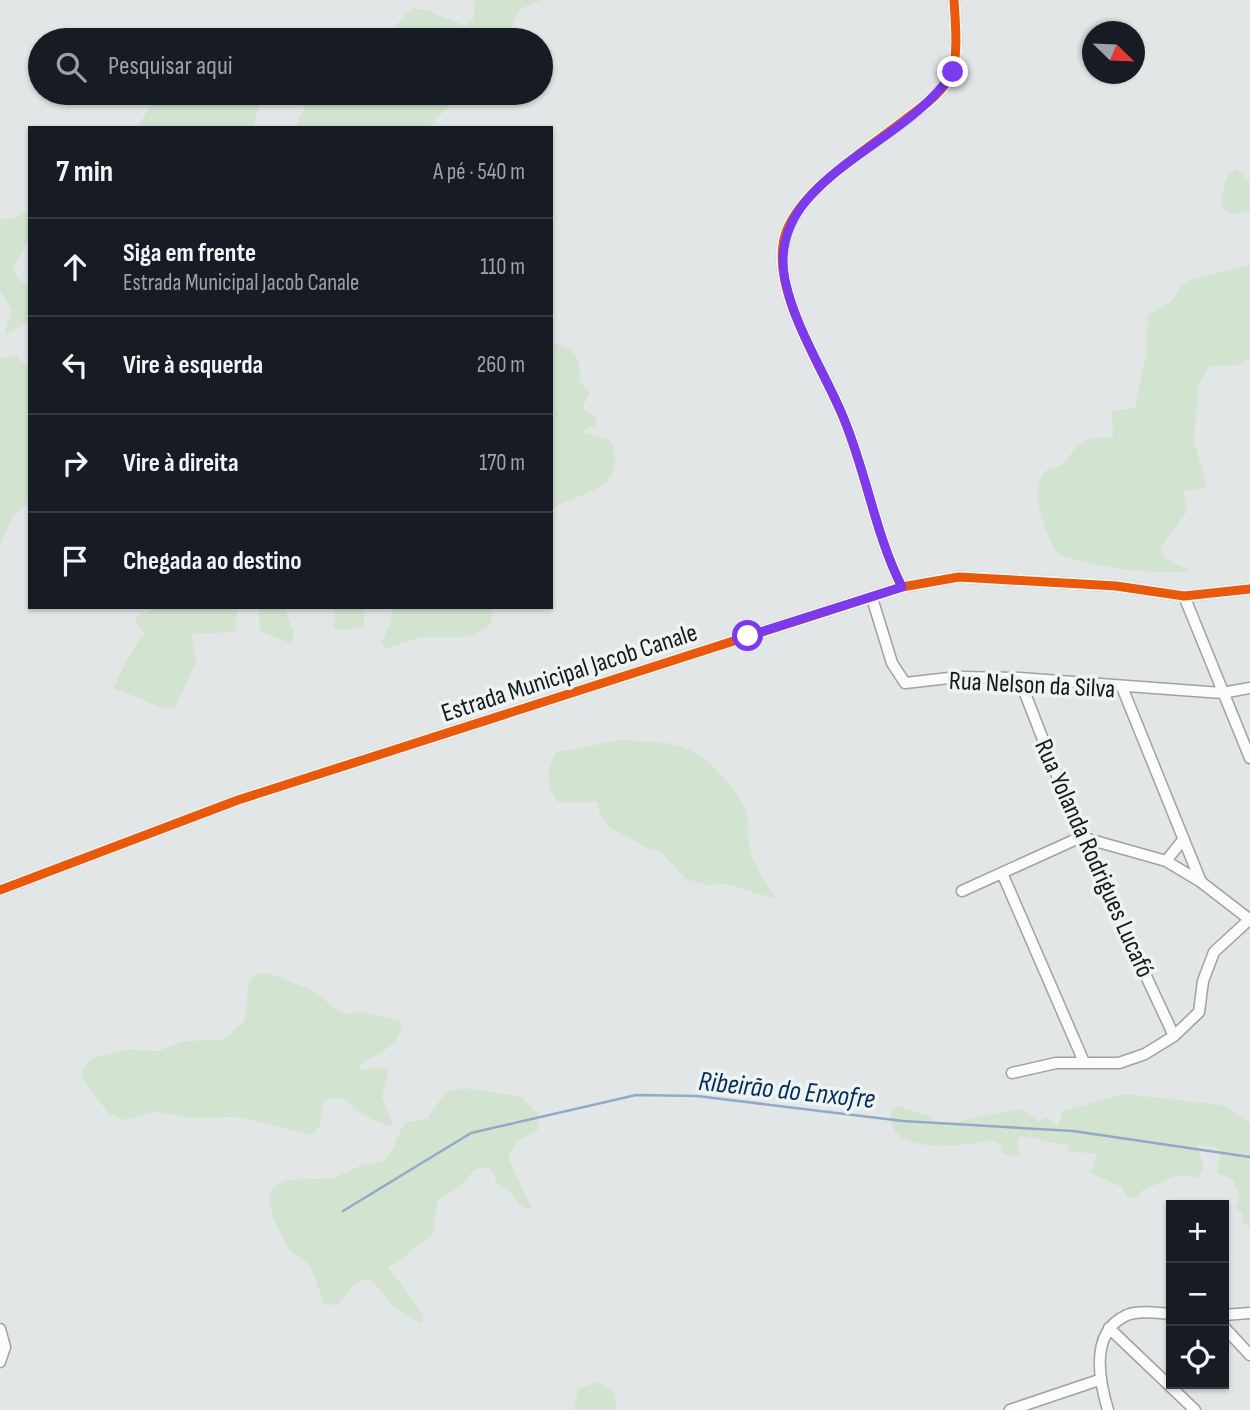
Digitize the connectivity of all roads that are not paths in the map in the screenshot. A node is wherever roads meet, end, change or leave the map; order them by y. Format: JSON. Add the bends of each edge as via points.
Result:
{"nodes":[{"id":1,"x":954,"y":0,"type":"edge"},
{"id":2,"x":902,"y":587,"type":"junction"},
{"id":3,"x":1250,"y":589,"type":"edge"},
{"id":4,"x":1184,"y":596,"type":"junction"},
{"id":5,"x":872,"y":598,"type":"junction"},
{"id":6,"x":1019,"y":678,"type":"junction"},
{"id":7,"x":1122,"y":687,"type":"junction"},
{"id":8,"x":1250,"y":688,"type":"edge"},
{"id":9,"x":1222,"y":693,"type":"junction"},
{"id":10,"x":1250,"y":758,"type":"edge"},
{"id":11,"x":1081,"y":837,"type":"junction"},
{"id":12,"x":1182,"y":841,"type":"junction"},
{"id":13,"x":1166,"y":861,"type":"junction"},
{"id":14,"x":1002,"y":873,"type":"junction"},
{"id":15,"x":1201,"y":882,"type":"junction"},
{"id":16,"x":0,"y":890,"type":"edge"},
{"id":17,"x":962,"y":891,"type":"dead end"},
{"id":18,"x":1249,"y":919,"type":"edge"},
{"id":19,"x":1174,"y":1036,"type":"junction"},
{"id":20,"x":1084,"y":1062,"type":"junction"},
{"id":21,"x":1012,"y":1073,"type":"dead end"},
{"id":22,"x":1250,"y":1313,"type":"edge"},
{"id":23,"x":1166,"y":1314,"type":"edge"},
{"id":24,"x":1229,"y":1315,"type":"edge"},
{"id":25,"x":1109,"y":1328,"type":"junction"},
{"id":26,"x":0,"y":1329,"type":"edge"},
{"id":27,"x":1229,"y":1332,"type":"edge"},
{"id":28,"x":1250,"y":1355,"type":"edge"},
{"id":29,"x":0,"y":1362,"type":"edge"},
{"id":30,"x":1099,"y":1380,"type":"junction"},
{"id":31,"x":1010,"y":1410,"type":"edge"},
{"id":32,"x":1108,"y":1410,"type":"edge"},
{"id":33,"x":1195,"y":1410,"type":"edge"}],
"edges":[{"from":1,"to":2,"type":"street","via":[[953,72],[938,94],[807,200],[784,240],[785,278],[794,307],[841,413]]},
{"from":2,"to":4,"type":"street","name":"Estrada Municipal Jacob Canale","via":[[959,578],[1116,586]]},
{"from":2,"to":5,"type":"street","name":"Estrada Municipal Jacob Canale"},
{"from":3,"to":4,"type":"street","name":"Estrada Municipal Jacob Canale"},
{"from":4,"to":9,"type":"street"},
{"from":5,"to":6,"type":"street","name":"Rua Nelson da Silva","via":[[892,663],[905,682]]},
{"from":5,"to":16,"type":"street","name":"Estrada Municipal Jacob Canale","via":[[238,800]]},
{"from":6,"to":7,"type":"street","name":"Rua Nelson da Silva"},
{"from":6,"to":11,"type":"street","name":"Rua Yolanda Rodrigues Lucafó"},
{"from":7,"to":9,"type":"street","name":"Rua Nelson da Silva"},
{"from":7,"to":12,"type":"street"},
{"from":8,"to":9,"type":"street","name":"Rua Nelson da Silva"},
{"from":9,"to":10,"type":"street"},
{"from":11,"to":13,"type":"street"},
{"from":11,"to":14,"type":"street"},
{"from":11,"to":19,"type":"street","name":"Rua Yolanda Rodrigues Lucafó"},
{"from":12,"to":13,"type":"street"},
{"from":12,"to":15,"type":"street"},
{"from":13,"to":15,"type":"street"},
{"from":14,"to":17,"type":"street"},
{"from":14,"to":20,"type":"street"},
{"from":15,"to":18,"type":"street"},
{"from":18,"to":19,"type":"street","via":[[1214,952],[1203,981],[1199,1012]]},
{"from":19,"to":20,"type":"street","via":[[1119,1063]]},
{"from":20,"to":21,"type":"street"},
{"from":22,"to":24,"type":"street"},
{"from":23,"to":25,"type":"street","via":[[1128,1314]]},
{"from":25,"to":30,"type":"street","via":[[1101,1348]]},
{"from":25,"to":33,"type":"street"},
{"from":26,"to":29,"type":"street","via":[[5,1347]]},
{"from":27,"to":28,"type":"street"},
{"from":30,"to":31,"type":"street"},
{"from":30,"to":32,"type":"street"}]}
